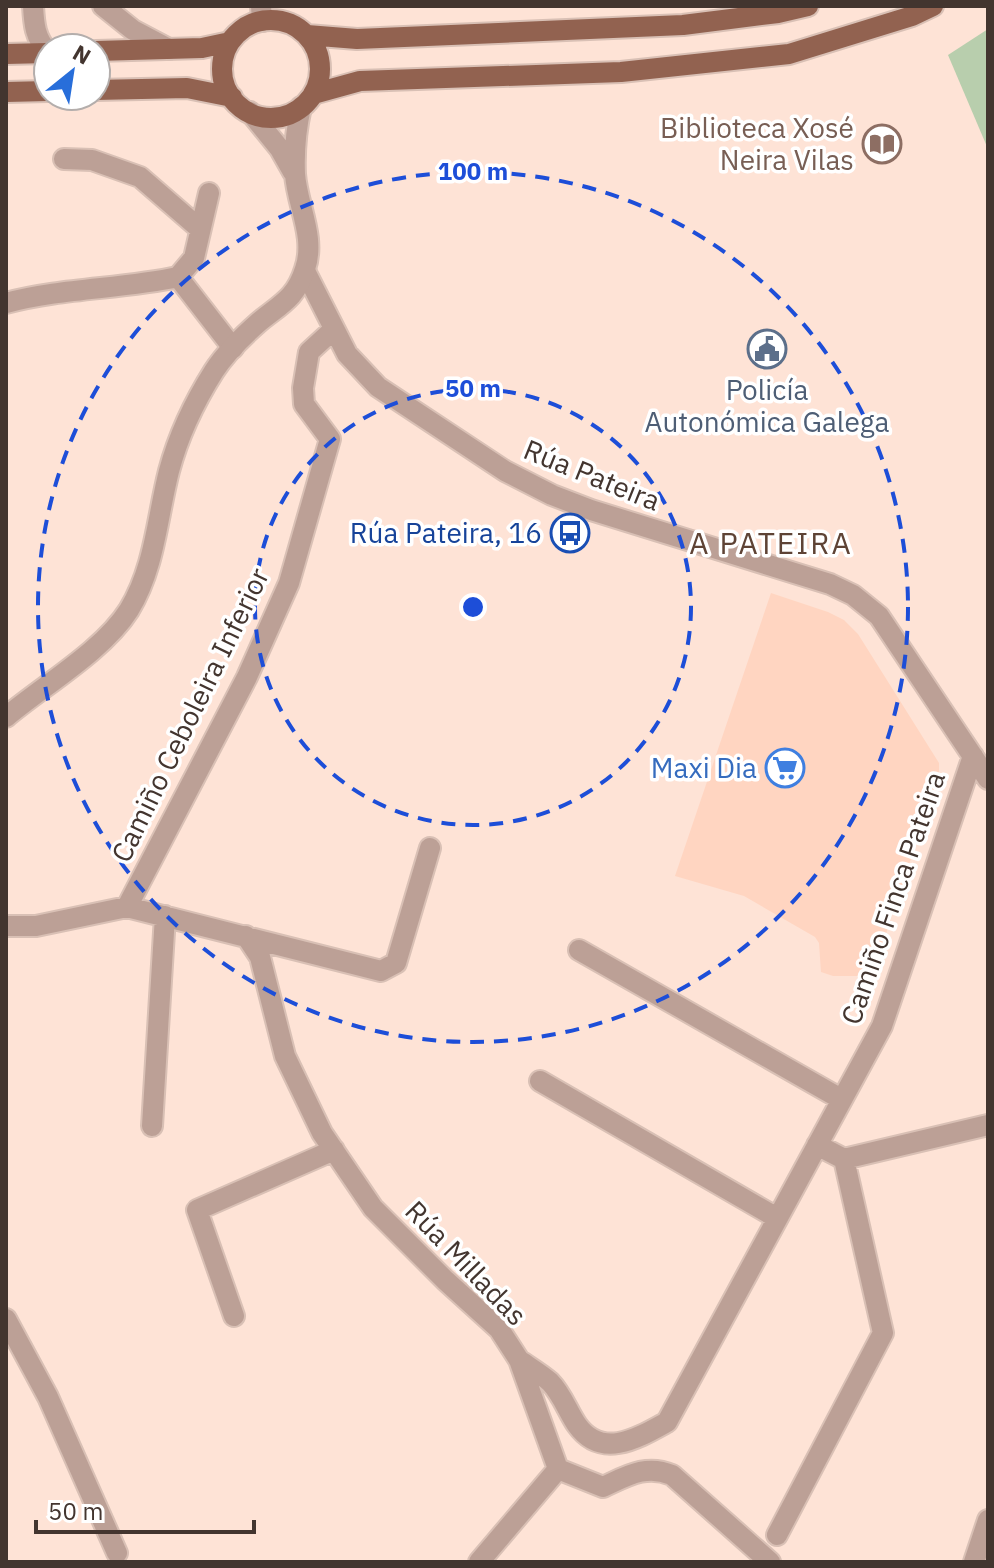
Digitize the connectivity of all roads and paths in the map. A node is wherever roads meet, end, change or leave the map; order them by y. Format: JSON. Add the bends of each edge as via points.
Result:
{"nodes":[{"id":1,"x":103,"y":6,"type":"edge"},
{"id":2,"x":808,"y":6,"type":"edge"},
{"id":3,"x":933,"y":6,"type":"edge"},
{"id":4,"x":262,"y":13,"type":"edge"},
{"id":5,"x":33,"y":16,"type":"edge"},
{"id":6,"x":307,"y":35,"type":"junction"},
{"id":7,"x":230,"y":42,"type":"junction"},
{"id":8,"x":169,"y":49,"type":"junction"},
{"id":9,"x":112,"y":51,"type":"edge"},
{"id":10,"x":32,"y":53,"type":"edge"},
{"id":11,"x":9,"y":54,"type":"edge"},
{"id":12,"x":112,"y":90,"type":"edge"},
{"id":13,"x":32,"y":91,"type":"edge"},
{"id":14,"x":6,"y":92,"type":"edge"},
{"id":15,"x":232,"y":97,"type":"junction"},
{"id":16,"x":307,"y":100,"type":"junction"},
{"id":17,"x":250,"y":112,"type":"junction"},
{"id":18,"x":64,"y":159,"type":"dead end"},
{"id":19,"x":295,"y":176,"type":"junction"},
{"id":20,"x":209,"y":193,"type":"dead end"},
{"id":21,"x":200,"y":229,"type":"junction"},
{"id":22,"x":305,"y":271,"type":"junction"},
{"id":23,"x":178,"y":277,"type":"junction"},
{"id":24,"x":6,"y":303,"type":"edge"},
{"id":25,"x":333,"y":330,"type":"junction"},
{"id":26,"x":233,"y":348,"type":"junction"},
{"id":27,"x":6,"y":717,"type":"edge"},
{"id":28,"x":973,"y":756,"type":"junction"},
{"id":29,"x":988,"y":779,"type":"edge"},
{"id":30,"x":430,"y":848,"type":"dead end"},
{"id":31,"x":127,"y":907,"type":"junction"},
{"id":32,"x":165,"y":916,"type":"junction"},
{"id":33,"x":6,"y":926,"type":"edge"},
{"id":34,"x":246,"y":936,"type":"junction"},
{"id":35,"x":579,"y":950,"type":"dead end"},
{"id":36,"x":540,"y":1081,"type":"dead end"},
{"id":37,"x":841,"y":1099,"type":"junction"},
{"id":38,"x":988,"y":1125,"type":"edge"},
{"id":39,"x":152,"y":1126,"type":"dead end"},
{"id":40,"x":817,"y":1145,"type":"junction"},
{"id":41,"x":334,"y":1150,"type":"junction"},
{"id":42,"x":844,"y":1159,"type":"junction"},
{"id":43,"x":777,"y":1218,"type":"junction"},
{"id":44,"x":234,"y":1316,"type":"dead end"},
{"id":45,"x":6,"y":1319,"type":"edge"},
{"id":46,"x":519,"y":1360,"type":"junction"},
{"id":47,"x":558,"y":1469,"type":"junction"},
{"id":48,"x":988,"y":1520,"type":"edge"},
{"id":49,"x":777,"y":1535,"type":"dead end"},
{"id":50,"x":117,"y":1553,"type":"dead end"},
{"id":51,"x":479,"y":1562,"type":"edge"},
{"id":52,"x":770,"y":1562,"type":"edge"},
{"id":53,"x":974,"y":1562,"type":"edge"}],
"edges":[{"from":1,"to":8,"type":"street"},
{"from":2,"to":6,"type":"main road","via":[[683,25],[357,39]]},
{"from":3,"to":16,"type":"main road","via":[[789,54],[621,72],[360,81]]},
{"from":4,"to":6,"type":"main road"},
{"from":4,"to":7,"type":"main road"},
{"from":5,"to":11,"type":"street","via":[[24,46]]},
{"from":6,"to":16,"type":"main road","via":[[320,63],[319,79]]},
{"from":7,"to":8,"type":"main road"},
{"from":7,"to":15,"type":"main road","via":[[222,70]]},
{"from":8,"to":9,"type":"main road"},
{"from":10,"to":11,"type":"main road"},
{"from":12,"to":15,"type":"main road","via":[[187,88]]},
{"from":13,"to":14,"type":"main road"},
{"from":15,"to":17,"type":"main road"},
{"from":16,"to":17,"type":"main road","via":[[282,116]]},
{"from":16,"to":19,"type":"street","name":"Rúa Pateira","via":[[295,145]]},
{"from":17,"to":19,"type":"street","name":"Rúa Pateira"},
{"from":18,"to":21,"type":"street","via":[[92,160],[140,177]]},
{"from":19,"to":22,"type":"street","name":"Rúa Pateira","via":[[307,230]]},
{"from":20,"to":21,"type":"street"},
{"from":21,"to":23,"type":"street","via":[[194,258]]},
{"from":22,"to":25,"type":"street","name":"Rúa Pateira"},
{"from":22,"to":26,"type":"street","via":[[283,306]]},
{"from":23,"to":24,"type":"street"},
{"from":23,"to":26,"type":"street"},
{"from":25,"to":28,"type":"street","name":"Rúa Pateira","via":[[378,387],[517,477],[591,510],[853,595],[879,616]]},
{"from":25,"to":31,"type":"street","name":"Camiño Ceboleira Inferior","via":[[309,352],[304,404],[330,439],[289,583],[247,677]]},
{"from":26,"to":27,"type":"street","via":[[201,394],[178,444],[154,550],[127,612],[110,635]]},
{"from":28,"to":29,"type":"street","name":"Rúa Pateira"},
{"from":28,"to":37,"type":"street","name":"Camiño Finca Pateira","via":[[882,1026]]},
{"from":30,"to":34,"type":"street","via":[[396,963],[381,971]]},
{"from":31,"to":32,"type":"street"},
{"from":31,"to":33,"type":"street","via":[[36,926]]},
{"from":32,"to":34,"type":"street"},
{"from":32,"to":39,"type":"street"},
{"from":34,"to":41,"type":"street","name":"Rúa Milladas","via":[[260,957],[285,1056]]},
{"from":35,"to":37,"type":"street"},
{"from":36,"to":43,"type":"street"},
{"from":37,"to":40,"type":"street","name":"Camiño Finca Pateira"},
{"from":38,"to":42,"type":"street"},
{"from":40,"to":42,"type":"street"},
{"from":40,"to":43,"type":"street","name":"Camiño Finca Pateira"},
{"from":41,"to":44,"type":"street","via":[[197,1210]]},
{"from":41,"to":46,"type":"street","name":"Rúa Milladas","via":[[373,1208],[499,1329]]},
{"from":42,"to":49,"type":"street","via":[[883,1333]]},
{"from":43,"to":46,"type":"street","name":"Camiño Finca Pateira","via":[[667,1422],[613,1446],[593,1440],[578,1427],[551,1383]]},
{"from":45,"to":50,"type":"street","via":[[48,1397]]},
{"from":46,"to":47,"type":"street","name":"Rúa Milladas"},
{"from":47,"to":51,"type":"street"},
{"from":47,"to":52,"type":"street","via":[[603,1487],[641,1470],[672,1475]]},
{"from":48,"to":53,"type":"street"}]}
